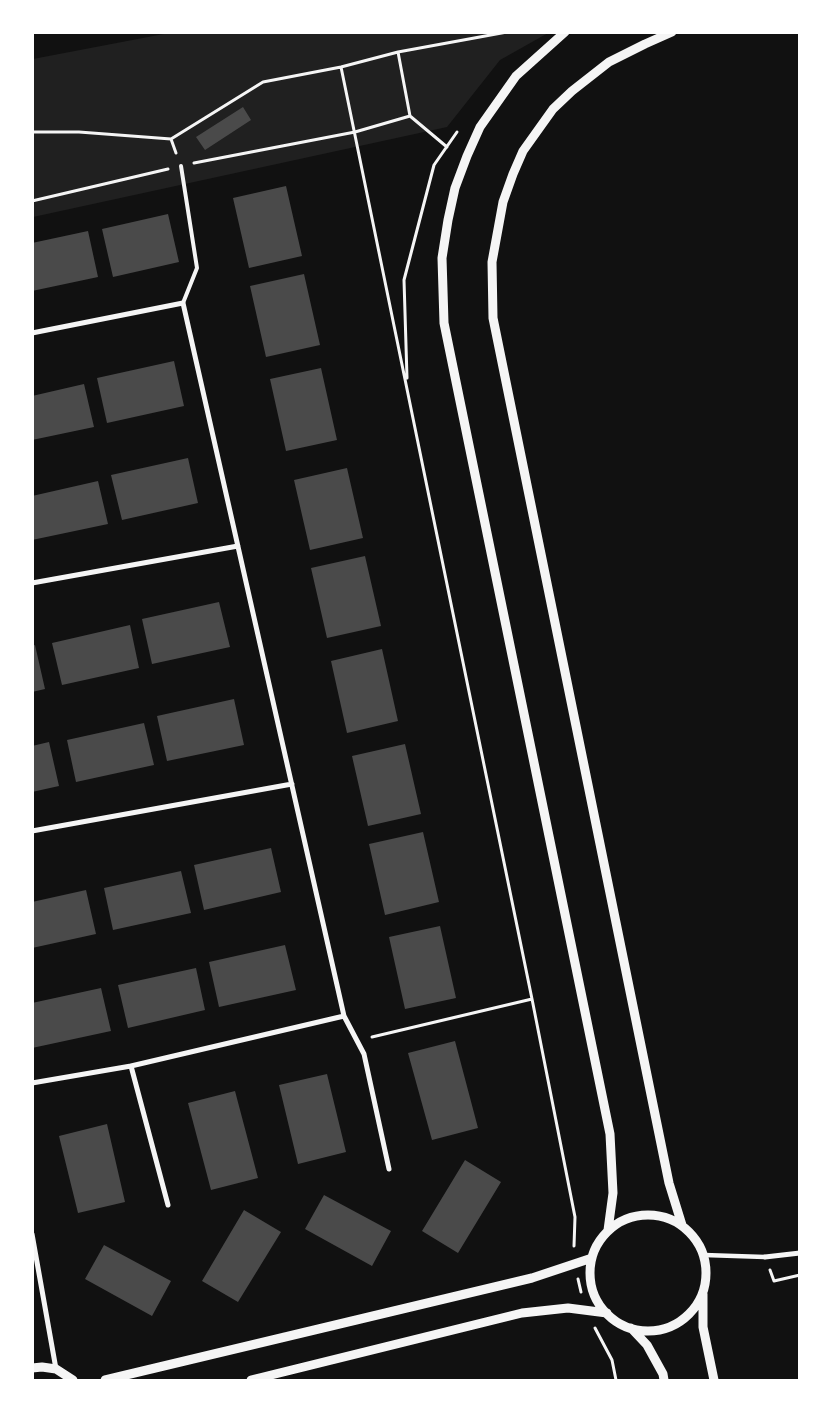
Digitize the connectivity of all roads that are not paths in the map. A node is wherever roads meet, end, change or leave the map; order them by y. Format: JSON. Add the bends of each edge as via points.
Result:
{"nodes":[{"id":1,"x":565,"y":32,"type":"edge"},
{"id":2,"x":672,"y":32,"type":"edge"},
{"id":3,"x":181,"y":166,"type":"road end"},
{"id":4,"x":183,"y":303,"type":"junction"},
{"id":5,"x":32,"y":333,"type":"edge"},
{"id":6,"x":238,"y":546,"type":"junction"},
{"id":7,"x":32,"y":583,"type":"edge"},
{"id":8,"x":292,"y":784,"type":"junction"},
{"id":9,"x":32,"y":830,"type":"edge"},
{"id":10,"x":344,"y":1016,"type":"junction"},
{"id":11,"x":131,"y":1066,"type":"junction"},
{"id":12,"x":32,"y":1084,"type":"edge"},
{"id":13,"x":389,"y":1169,"type":"dead end"},
{"id":14,"x":168,"y":1205,"type":"dead end"},
{"id":15,"x":682,"y":1225,"type":"junction"},
{"id":16,"x":608,"y":1230,"type":"junction"},
{"id":17,"x":32,"y":1234,"type":"edge"},
{"id":18,"x":800,"y":1253,"type":"edge"},
{"id":19,"x":704,"y":1255,"type":"junction"},
{"id":20,"x":764,"y":1257,"type":"joint"},
{"id":21,"x":592,"y":1258,"type":"junction"},
{"id":22,"x":703,"y":1291,"type":"junction"},
{"id":23,"x":607,"y":1313,"type":"junction"},
{"id":24,"x":630,"y":1328,"type":"junction"},
{"id":25,"x":32,"y":1368,"type":"edge"},
{"id":26,"x":56,"y":1369,"type":"junction"},
{"id":27,"x":73,"y":1380,"type":"edge"},
{"id":28,"x":105,"y":1380,"type":"edge"},
{"id":29,"x":251,"y":1380,"type":"edge"},
{"id":30,"x":664,"y":1380,"type":"edge"},
{"id":31,"x":714,"y":1380,"type":"edge"}],
"edges":[{"from":1,"to":16,"type":"street","via":[[516,76],[480,127],[467,156],[455,188],[442,258],[444,324],[610,1134],[613,1192]]},
{"from":2,"to":15,"type":"street","via":[[608,62],[553,110],[523,151],[513,174],[503,202],[492,262],[493,318],[669,1183]]},
{"from":3,"to":4,"type":"lane","via":[[197,268]]},
{"from":4,"to":5,"type":"street"},
{"from":4,"to":6,"type":"street"},
{"from":6,"to":7,"type":"street"},
{"from":6,"to":8,"type":"street"},
{"from":8,"to":9,"type":"street"},
{"from":8,"to":10,"type":"street"},
{"from":10,"to":11,"type":"street"},
{"from":10,"to":13,"type":"street","via":[[364,1054]]},
{"from":11,"to":12,"type":"street"},
{"from":11,"to":14,"type":"street"},
{"from":15,"to":16,"type":"street","via":[[652,1214],[621,1221]]},
{"from":15,"to":19,"type":"street","via":[[695,1238]]},
{"from":16,"to":21,"type":"street"},
{"from":17,"to":26,"type":"street"},
{"from":18,"to":20,"type":"street"},
{"from":19,"to":20,"type":"street"},
{"from":19,"to":22,"type":"street","via":[[707,1273]]},
{"from":21,"to":23,"type":"street","via":[[591,1282],[599,1304]]},
{"from":21,"to":28,"type":"street","via":[[532,1278]]},
{"from":22,"to":24,"type":"street","via":[[697,1305],[674,1325],[660,1330]]},
{"from":22,"to":31,"type":"street","via":[[703,1327]]},
{"from":23,"to":24,"type":"street"},
{"from":23,"to":29,"type":"street","via":[[568,1308],[522,1313]]},
{"from":24,"to":30,"type":"street","via":[[647,1345]]},
{"from":25,"to":26,"type":"street"},
{"from":26,"to":27,"type":"street"}]}
